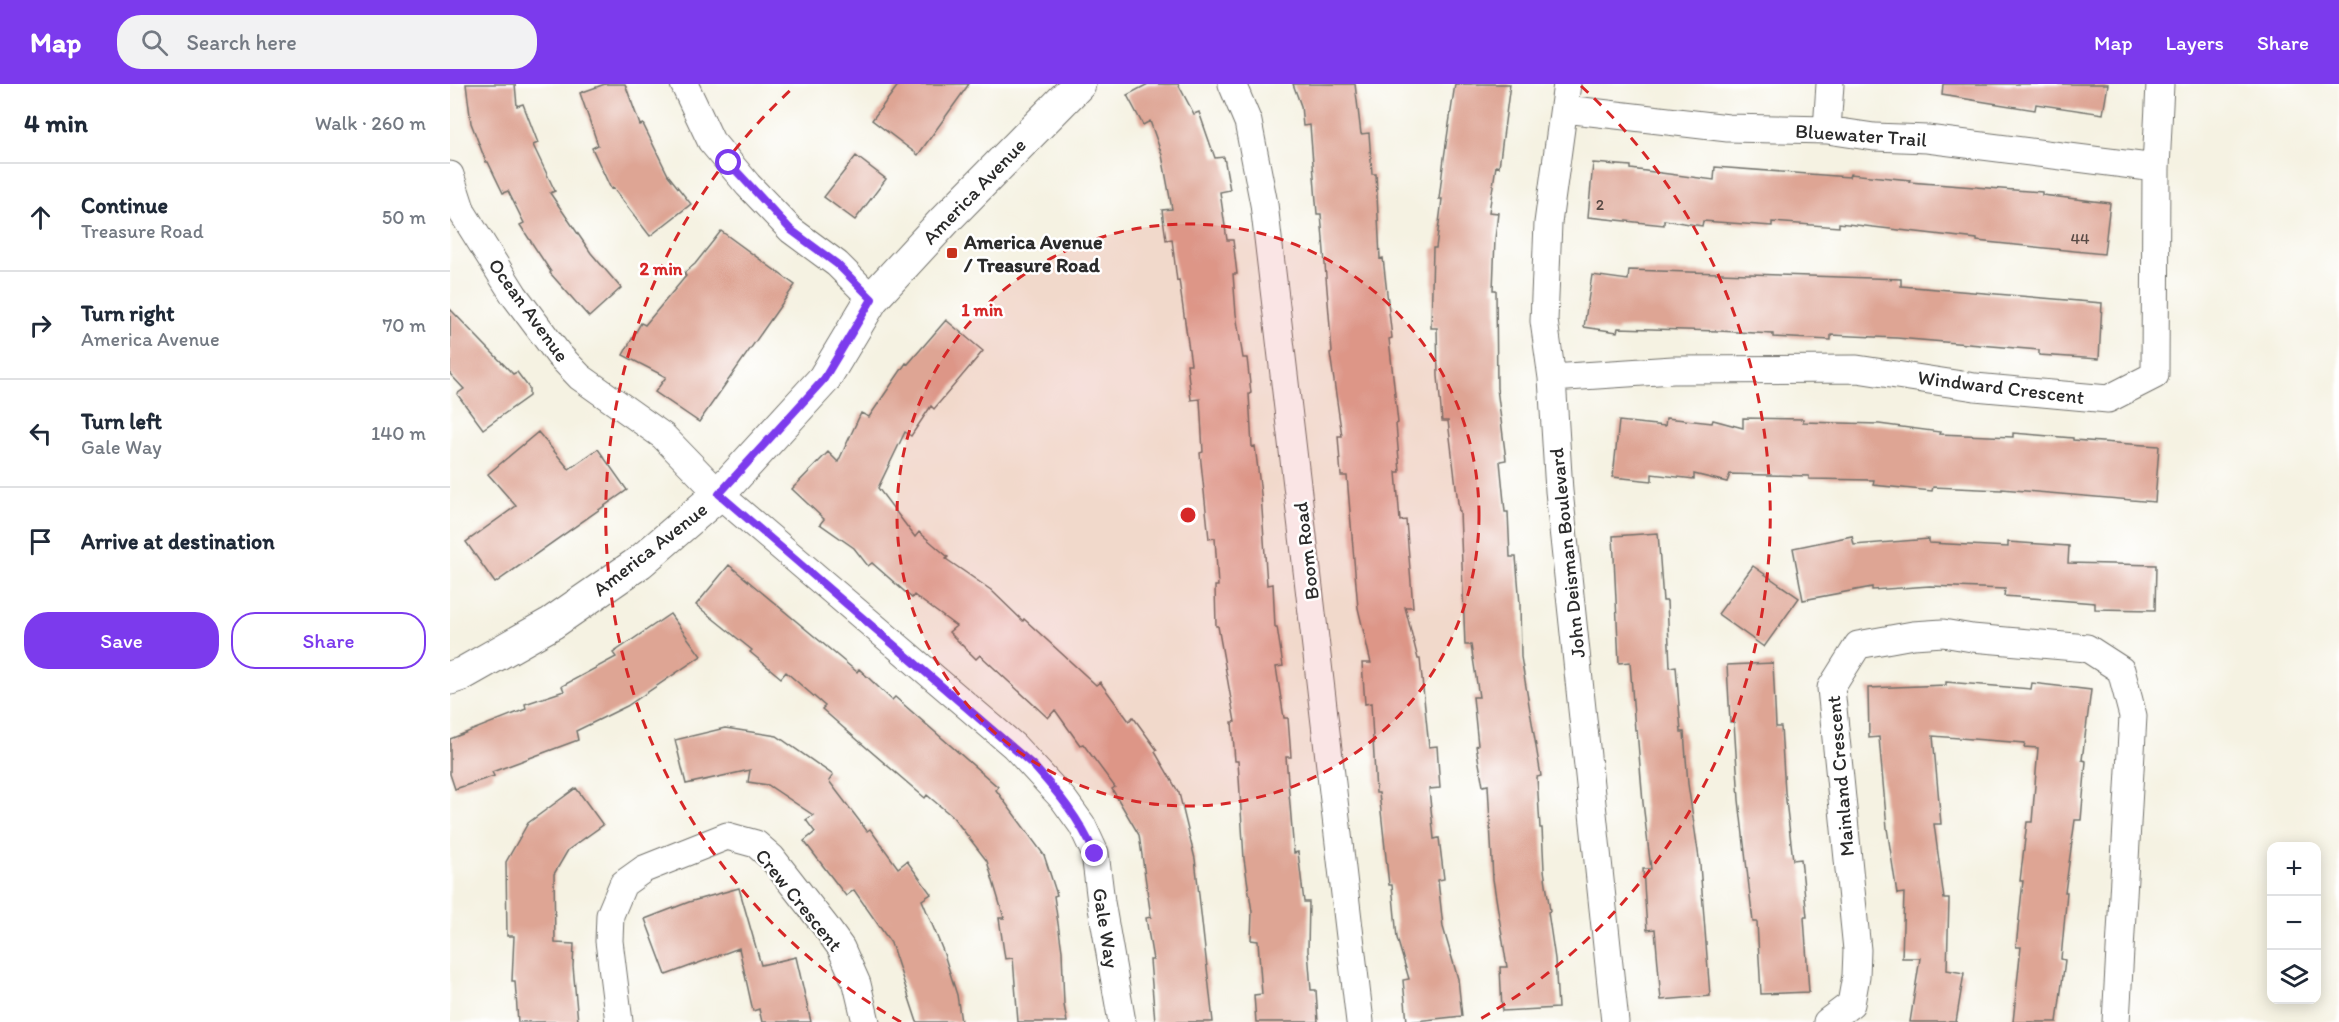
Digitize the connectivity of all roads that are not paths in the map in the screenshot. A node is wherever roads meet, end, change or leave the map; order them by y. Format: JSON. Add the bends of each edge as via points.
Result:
{"nodes":[{"id":1,"x":684,"y":84,"type":"edge"},
{"id":2,"x":1079,"y":84,"type":"edge"},
{"id":3,"x":1232,"y":84,"type":"edge"},
{"id":4,"x":1830,"y":84,"type":"edge"},
{"id":5,"x":2160,"y":84,"type":"edge"},
{"id":6,"x":1566,"y":97,"type":"edge"},
{"id":7,"x":1827,"y":130,"type":"junction"},
{"id":8,"x":2156,"y":168,"type":"junction"},
{"id":9,"x":451,"y":187,"type":"edge"},
{"id":10,"x":872,"y":299,"type":"junction"},
{"id":11,"x":1551,"y":378,"type":"junction"},
{"id":12,"x":719,"y":494,"type":"junction"},
{"id":13,"x":450,"y":678,"type":"edge"},
{"id":14,"x":619,"y":1022,"type":"edge"},
{"id":15,"x":866,"y":1022,"type":"edge"},
{"id":16,"x":1122,"y":1022,"type":"edge"},
{"id":17,"x":1360,"y":1022,"type":"edge"},
{"id":18,"x":1615,"y":1022,"type":"edge"},
{"id":19,"x":1827,"y":1022,"type":"edge"},
{"id":20,"x":2116,"y":1022,"type":"edge"}],
"edges":[{"from":1,"to":10,"type":"street","via":[[711,141],[748,185],[791,230],[837,264]]},
{"from":2,"to":10,"type":"street","name":"America Avenue"},
{"from":3,"to":17,"type":"street","name":"Boom Road","via":[[1248,122],[1264,204]]},
{"from":4,"to":7,"type":"street"},
{"from":5,"to":8,"type":"street","name":"Windward Crescent"},
{"from":6,"to":7,"type":"street","name":"Bluewater Trail","via":[[1728,128]]},
{"from":6,"to":11,"type":"street","name":"John Deisman Boulevard","via":[[1548,224],[1544,321]]},
{"from":7,"to":8,"type":"street","name":"Bluewater Trail"},
{"from":8,"to":11,"type":"street","name":"Windward Crescent","via":[[2155,375],[2108,399],[1975,387],[1857,369],[1673,370]]},
{"from":9,"to":12,"type":"street","name":"Ocean Avenue","via":[[502,277],[559,355],[580,377],[663,436]]},
{"from":10,"to":12,"type":"street","name":"America Avenue","via":[[824,379]]},
{"from":11,"to":18,"type":"street","name":"John Deisman Boulevard","via":[[1559,490]]},
{"from":12,"to":13,"type":"street","name":"America Avenue","via":[[640,562],[562,616]]},
{"from":12,"to":16,"type":"street","name":"Gale Way","via":[[1014,747],[1064,800],[1082,825],[1095,854]]},
{"from":14,"to":15,"type":"street","name":"Crew Crescent","via":[[609,941],[610,915],[623,884],[644,869],[727,836],[756,844],[826,927],[841,948],[857,984]]},
{"from":19,"to":20,"type":"street","name":"Mainland Crescent","via":[[1851,1004],[1857,950],[1831,688],[1858,645],[1943,633],[2087,648],[2121,670],[2133,716]]}]}
